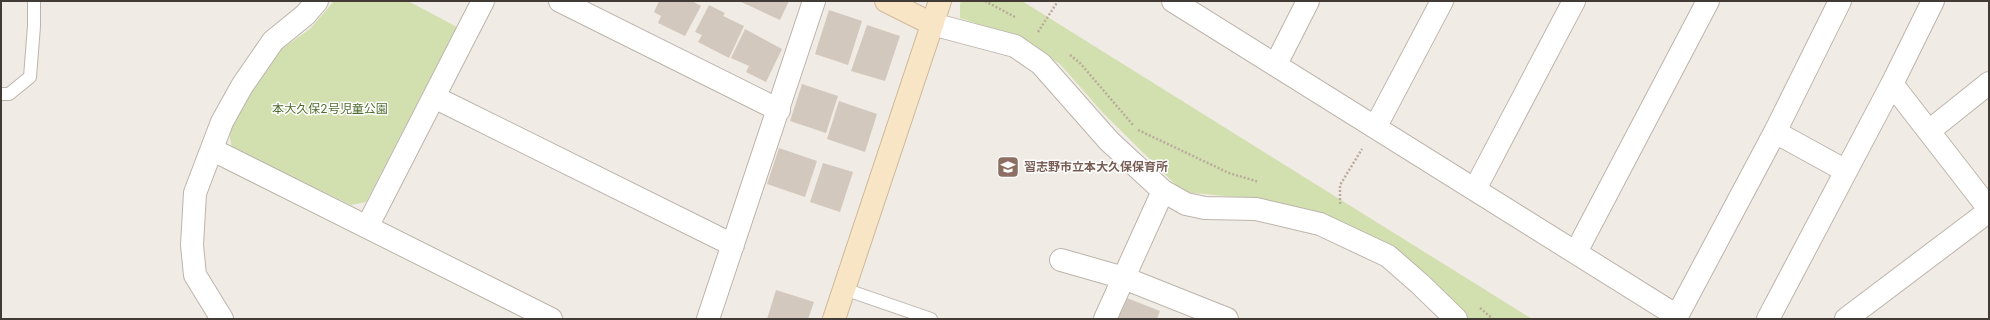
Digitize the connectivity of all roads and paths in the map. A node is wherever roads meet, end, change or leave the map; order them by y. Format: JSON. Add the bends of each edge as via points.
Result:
{"nodes":[{"id":1,"x":34,"y":1,"type":"edge"},
{"id":2,"x":317,"y":1,"type":"edge"},
{"id":3,"x":484,"y":1,"type":"edge"},
{"id":4,"x":560,"y":1,"type":"edge"},
{"id":5,"x":814,"y":1,"type":"edge"},
{"id":6,"x":886,"y":1,"type":"edge"},
{"id":7,"x":940,"y":1,"type":"edge"},
{"id":8,"x":1058,"y":1,"type":"edge"},
{"id":9,"x":1174,"y":1,"type":"edge"},
{"id":10,"x":1308,"y":1,"type":"edge"},
{"id":11,"x":1442,"y":1,"type":"edge"},
{"id":12,"x":1574,"y":1,"type":"edge"},
{"id":13,"x":1708,"y":1,"type":"edge"},
{"id":14,"x":1840,"y":1,"type":"edge"},
{"id":15,"x":1934,"y":1,"type":"edge"},
{"id":16,"x":985,"y":2,"type":"edge"},
{"id":17,"x":1019,"y":20,"type":"dead end"},
{"id":18,"x":932,"y":24,"type":"junction"},
{"id":19,"x":1033,"y":27,"type":"dead end"},
{"id":20,"x":1039,"y":30,"type":"junction"},
{"id":21,"x":1045,"y":35,"type":"dead end"},
{"id":22,"x":1025,"y":53,"type":"junction"},
{"id":23,"x":1068,"y":54,"type":"dead end"},
{"id":24,"x":1276,"y":64,"type":"junction"},
{"id":25,"x":1989,"y":83,"type":"edge"},
{"id":26,"x":1892,"y":84,"type":"junction"},
{"id":27,"x":1,"y":94,"type":"edge"},
{"id":28,"x":434,"y":97,"type":"junction"},
{"id":29,"x":779,"y":110,"type":"junction"},
{"id":30,"x":1376,"y":126,"type":"junction"},
{"id":31,"x":1928,"y":131,"type":"junction"},
{"id":32,"x":1775,"y":132,"type":"junction"},
{"id":33,"x":213,"y":150,"type":"junction"},
{"id":34,"x":1846,"y":171,"type":"junction"},
{"id":35,"x":1266,"y":184,"type":"dead end"},
{"id":36,"x":1475,"y":189,"type":"junction"},
{"id":37,"x":1163,"y":191,"type":"junction"},
{"id":38,"x":1336,"y":204,"type":"dead end"},
{"id":39,"x":1989,"y":210,"type":"edge"},
{"id":40,"x":367,"y":227,"type":"junction"},
{"id":41,"x":733,"y":245,"type":"junction"},
{"id":42,"x":1576,"y":252,"type":"junction"},
{"id":43,"x":1061,"y":260,"type":"dead end"},
{"id":44,"x":1124,"y":278,"type":"junction"},
{"id":45,"x":844,"y":289,"type":"junction"},
{"id":46,"x":1477,"y":305,"type":"dead end"},
{"id":47,"x":223,"y":318,"type":"edge"},
{"id":48,"x":551,"y":319,"type":"edge"},
{"id":49,"x":708,"y":319,"type":"edge"},
{"id":50,"x":834,"y":319,"type":"edge"},
{"id":51,"x":931,"y":319,"type":"edge"},
{"id":52,"x":1105,"y":319,"type":"edge"},
{"id":53,"x":1227,"y":319,"type":"edge"},
{"id":54,"x":1456,"y":319,"type":"edge"},
{"id":55,"x":1493,"y":319,"type":"edge"},
{"id":56,"x":1768,"y":319,"type":"edge"},
{"id":57,"x":1846,"y":319,"type":"edge"}],
"edges":[{"from":1,"to":27,"type":"lane","via":[[30,77],[8,94]]},
{"from":2,"to":33,"type":"street","via":[[305,15],[274,41],[246,79],[222,122]]},
{"from":3,"to":28,"type":"street"},
{"from":4,"to":29,"type":"street"},
{"from":5,"to":29,"type":"street"},
{"from":6,"to":18,"type":"street"},
{"from":7,"to":18,"type":"street"},
{"from":8,"to":20,"type":"path"},
{"from":9,"to":24,"type":"street"},
{"from":10,"to":24,"type":"street"},
{"from":11,"to":30,"type":"street"},
{"from":12,"to":36,"type":"street"},
{"from":13,"to":42,"type":"street"},
{"from":14,"to":32,"type":"street"},
{"from":15,"to":26,"type":"street"},
{"from":16,"to":17,"type":"path"},
{"from":18,"to":22,"type":"street","via":[[1015,46]]},
{"from":18,"to":45,"type":"street"},
{"from":19,"to":20,"type":"path"},
{"from":20,"to":21,"type":"path"},
{"from":20,"to":22,"type":"path"},
{"from":22,"to":37,"type":"street","via":[[1041,64],[1109,141]]},
{"from":23,"to":35,"type":"path","via":[[1080,63],[1137,130],[1229,173]]},
{"from":24,"to":30,"type":"street"},
{"from":25,"to":31,"type":"street"},
{"from":26,"to":31,"type":"street"},
{"from":26,"to":34,"type":"street"},
{"from":28,"to":40,"type":"street"},
{"from":28,"to":41,"type":"street"},
{"from":29,"to":41,"type":"street"},
{"from":30,"to":36,"type":"street"},
{"from":30,"to":38,"type":"path","via":[[1340,185],[1340,206]]},
{"from":31,"to":39,"type":"street"},
{"from":32,"to":34,"type":"street"},
{"from":32,"to":42,"type":"street","via":[[1677,316]]},
{"from":33,"to":40,"type":"street"},
{"from":33,"to":47,"type":"street","via":[[195,193],[192,245],[195,275]]},
{"from":34,"to":56,"type":"street"},
{"from":36,"to":42,"type":"street"},
{"from":37,"to":44,"type":"street"},
{"from":37,"to":54,"type":"street","via":[[1186,204],[1205,208],[1256,209],[1320,224],[1388,256]]},
{"from":39,"to":57,"type":"street"},
{"from":40,"to":48,"type":"street"},
{"from":41,"to":49,"type":"street"},
{"from":43,"to":44,"type":"street"},
{"from":44,"to":52,"type":"street"},
{"from":44,"to":53,"type":"street"},
{"from":45,"to":50,"type":"street"},
{"from":45,"to":51,"type":"lane"},
{"from":46,"to":55,"type":"path"}]}
